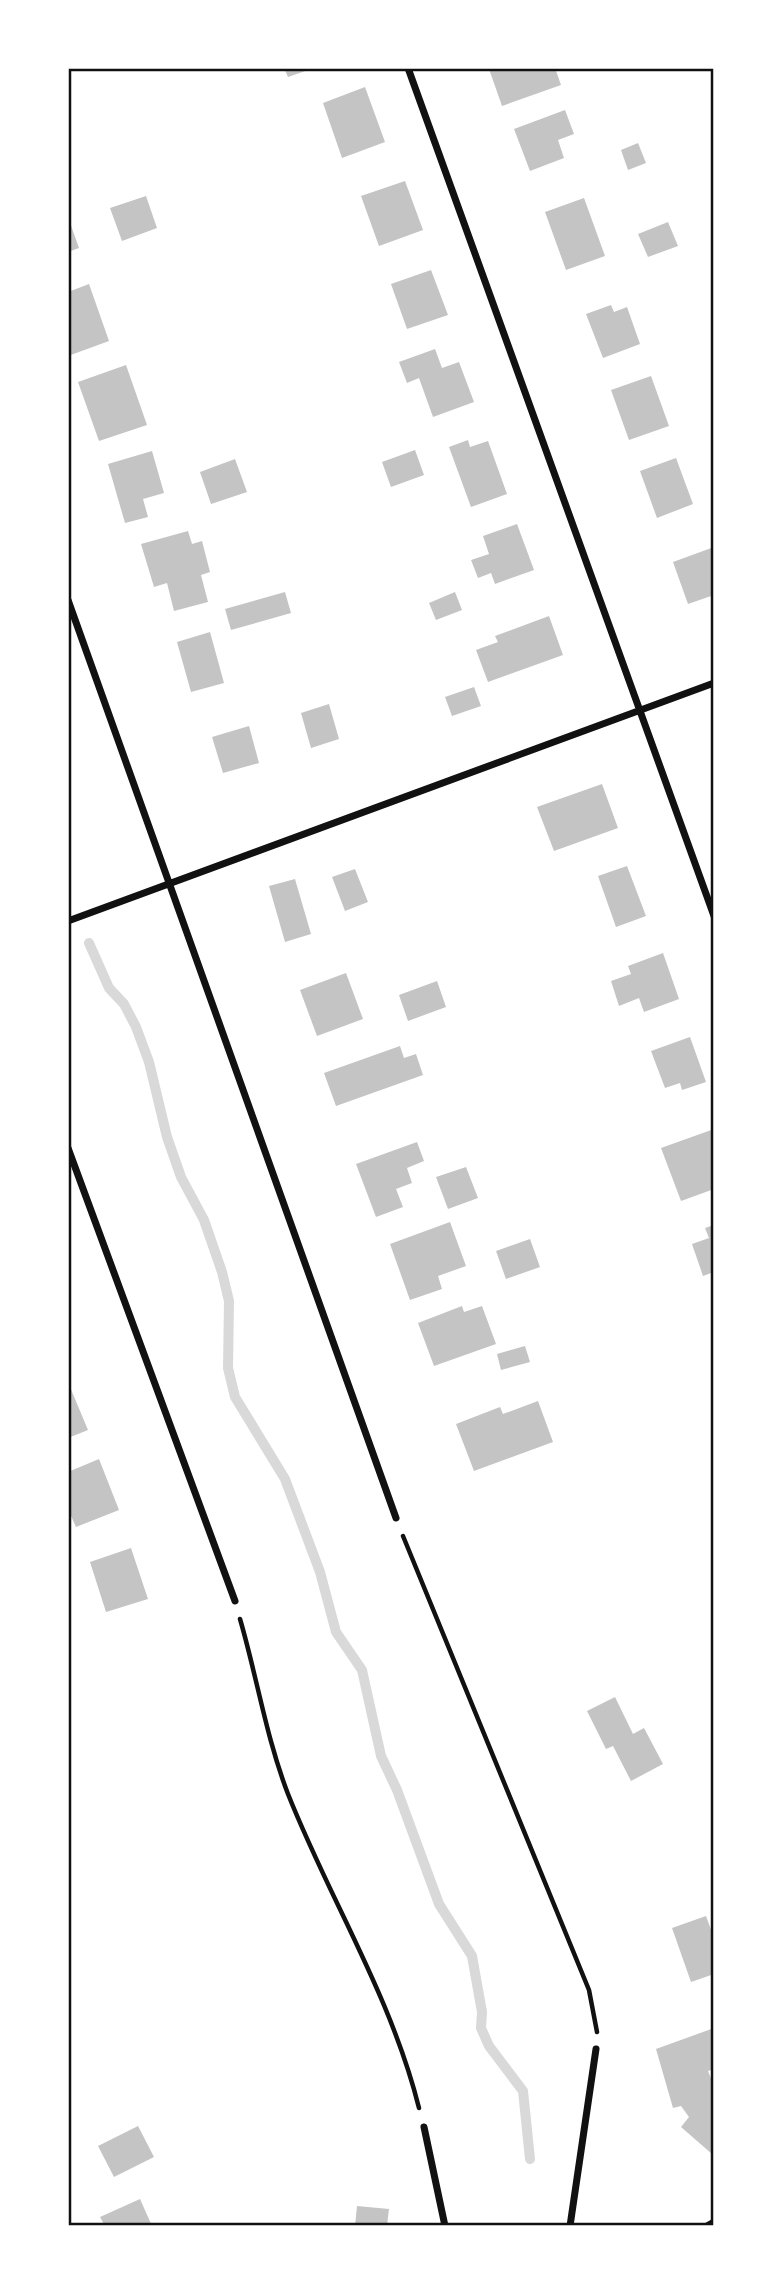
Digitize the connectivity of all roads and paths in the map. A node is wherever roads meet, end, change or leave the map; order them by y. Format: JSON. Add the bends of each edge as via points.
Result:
{"nodes":[{"id":1,"x":408,"y":68,"type":"edge"},
{"id":2,"x":68,"y":600,"type":"edge"},
{"id":3,"x":714,"y":683,"type":"edge"},
{"id":4,"x":640,"y":710,"type":"junction"},
{"id":5,"x":170,"y":883,"type":"junction"},
{"id":6,"x":714,"y":916,"type":"edge"},
{"id":7,"x":68,"y":921,"type":"edge"},
{"id":8,"x":68,"y":1148,"type":"edge"},
{"id":9,"x":396,"y":1518,"type":"joint"},
{"id":10,"x":235,"y":1601,"type":"joint"},
{"id":11,"x":596,"y":2049,"type":"joint"},
{"id":12,"x":424,"y":2127,"type":"joint"},
{"id":13,"x":714,"y":2222,"type":"edge"},
{"id":14,"x":445,"y":2226,"type":"edge"},
{"id":15,"x":570,"y":2226,"type":"edge"},
{"id":16,"x":707,"y":2226,"type":"edge"}],
"edges":[{"from":1,"to":4,"type":"street"},
{"from":2,"to":5,"type":"street"},
{"from":3,"to":4,"type":"street"},
{"from":4,"to":5,"type":"street"},
{"from":4,"to":6,"type":"street"},
{"from":5,"to":7,"type":"street"},
{"from":5,"to":9,"type":"street"},
{"from":8,"to":10,"type":"street"},
{"from":9,"to":11,"type":"path","via":[[589,1990]]},
{"from":10,"to":12,"type":"path","via":[[287,1791],[394,2024]]},
{"from":11,"to":15,"type":"street"},
{"from":12,"to":14,"type":"street"},
{"from":13,"to":16,"type":"street"}]}
